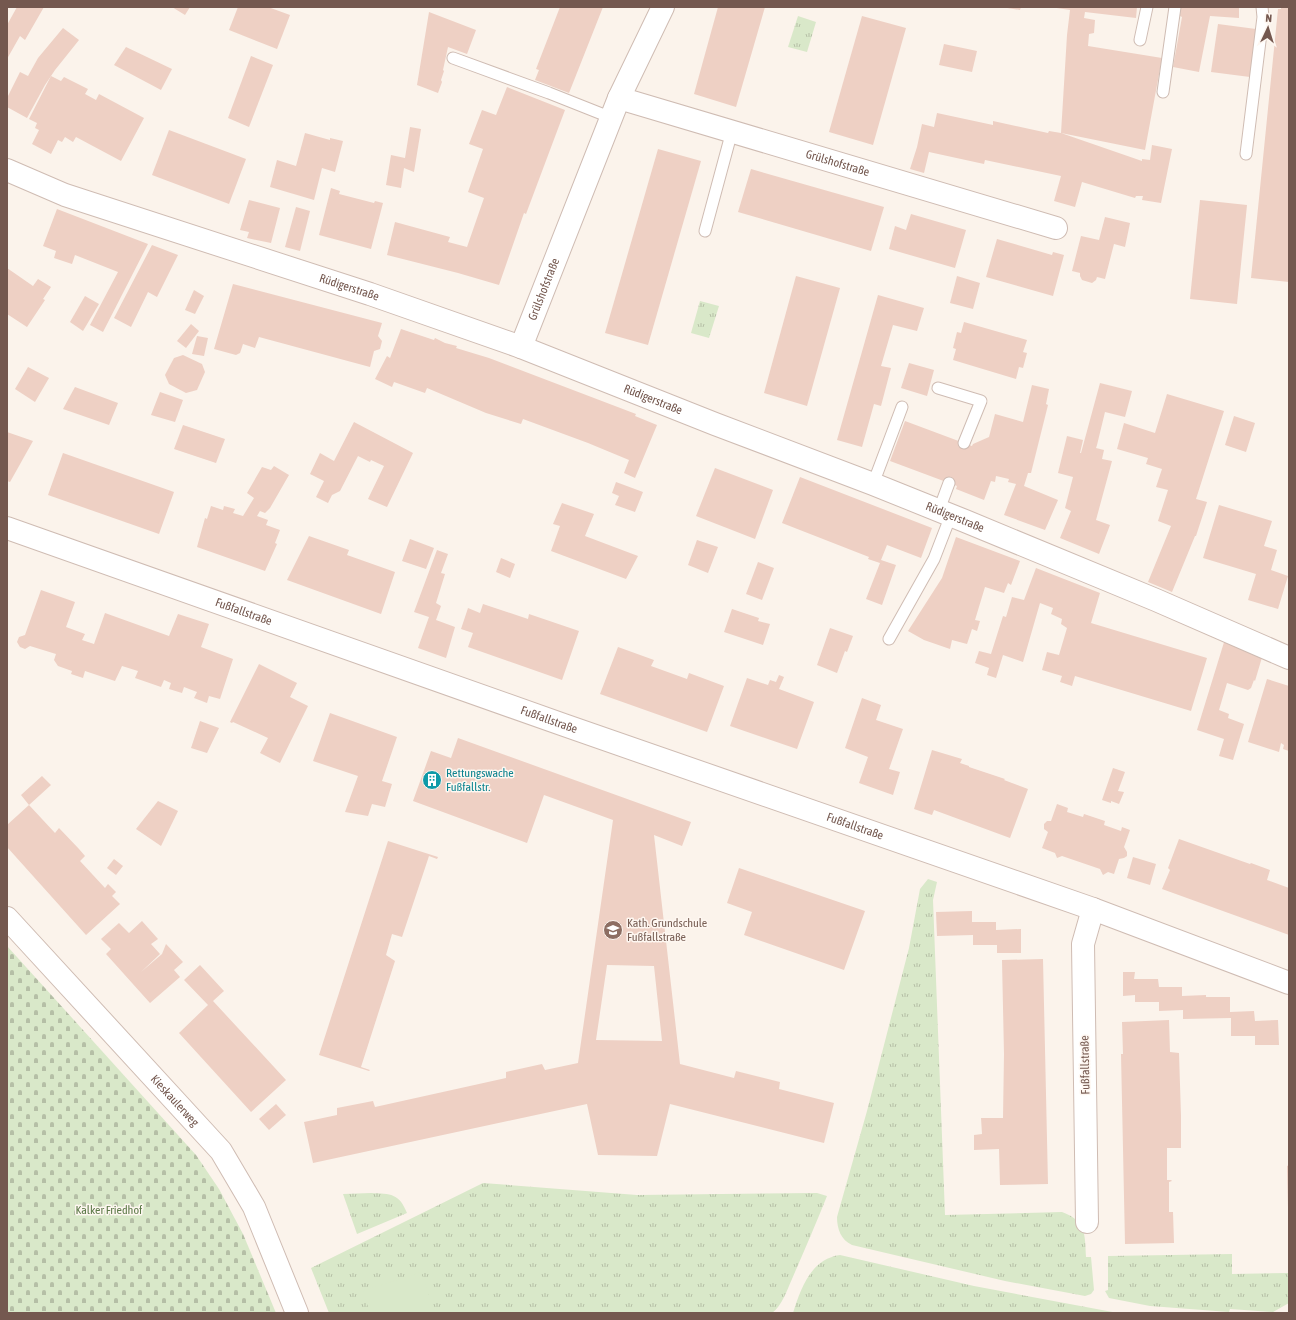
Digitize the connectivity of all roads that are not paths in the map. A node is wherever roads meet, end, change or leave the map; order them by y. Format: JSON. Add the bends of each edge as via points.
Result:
{"nodes":[{"id":1,"x":663,"y":7,"type":"edge"},
{"id":2,"x":1147,"y":7,"type":"edge"},
{"id":3,"x":1175,"y":7,"type":"edge"},
{"id":4,"x":1262,"y":7,"type":"edge"},
{"id":5,"x":1140,"y":40,"type":"dead end"},
{"id":6,"x":453,"y":58,"type":"dead end"},
{"id":7,"x":1162,"y":92,"type":"dead end"},
{"id":8,"x":616,"y":108,"type":"junction"},
{"id":9,"x":732,"y":131,"type":"junction"},
{"id":10,"x":1246,"y":154,"type":"dead end"},
{"id":11,"x":7,"y":170,"type":"edge"},
{"id":12,"x":1056,"y":228,"type":"dead end"},
{"id":13,"x":705,"y":231,"type":"dead end"},
{"id":14,"x":521,"y":347,"type":"junction"},
{"id":15,"x":938,"y":388,"type":"dead end"},
{"id":16,"x":902,"y":407,"type":"dead end"},
{"id":17,"x":964,"y":443,"type":"dead end"},
{"id":18,"x":949,"y":483,"type":"dead end"},
{"id":19,"x":873,"y":484,"type":"junction"},
{"id":20,"x":945,"y":513,"type":"junction"},
{"id":21,"x":7,"y":528,"type":"edge"},
{"id":22,"x":889,"y":639,"type":"dead end"},
{"id":23,"x":1289,"y":658,"type":"edge"},
{"id":24,"x":1093,"y":909,"type":"junction"},
{"id":25,"x":7,"y":918,"type":"edge"},
{"id":26,"x":1289,"y":983,"type":"edge"},
{"id":27,"x":1087,"y":1222,"type":"dead end"},
{"id":28,"x":298,"y":1313,"type":"edge"}],
"edges":[{"from":1,"to":8,"type":"street","name":"Grülshofstraße"},
{"from":2,"to":5,"type":"lane"},
{"from":3,"to":7,"type":"lane"},
{"from":4,"to":10,"type":"lane"},
{"from":6,"to":8,"type":"lane","via":[[549,93]]},
{"from":8,"to":9,"type":"street","name":"Grülshofstraße"},
{"from":8,"to":14,"type":"street","name":"Grülshofstraße"},
{"from":9,"to":12,"type":"street","name":"Grülshofstraße"},
{"from":9,"to":13,"type":"lane"},
{"from":11,"to":14,"type":"street","name":"Rüdigerstraße","via":[[65,195],[370,294]]},
{"from":14,"to":19,"type":"street","name":"Rüdigerstraße"},
{"from":15,"to":17,"type":"lane","via":[[980,401]]},
{"from":16,"to":19,"type":"lane"},
{"from":18,"to":20,"type":"lane"},
{"from":19,"to":20,"type":"street","name":"Rüdigerstraße"},
{"from":20,"to":22,"type":"lane","via":[[934,559]]},
{"from":20,"to":23,"type":"street","name":"Rüdigerstraße"},
{"from":21,"to":24,"type":"street","name":"Fußfallstraße"},
{"from":24,"to":26,"type":"street","name":"Fußfallstraße"},
{"from":24,"to":27,"type":"street","name":"Fußfallstraße","via":[[1083,944]]},
{"from":25,"to":28,"type":"street","name":"Kieskaulerweg","via":[[221,1151],[254,1207]]}]}
